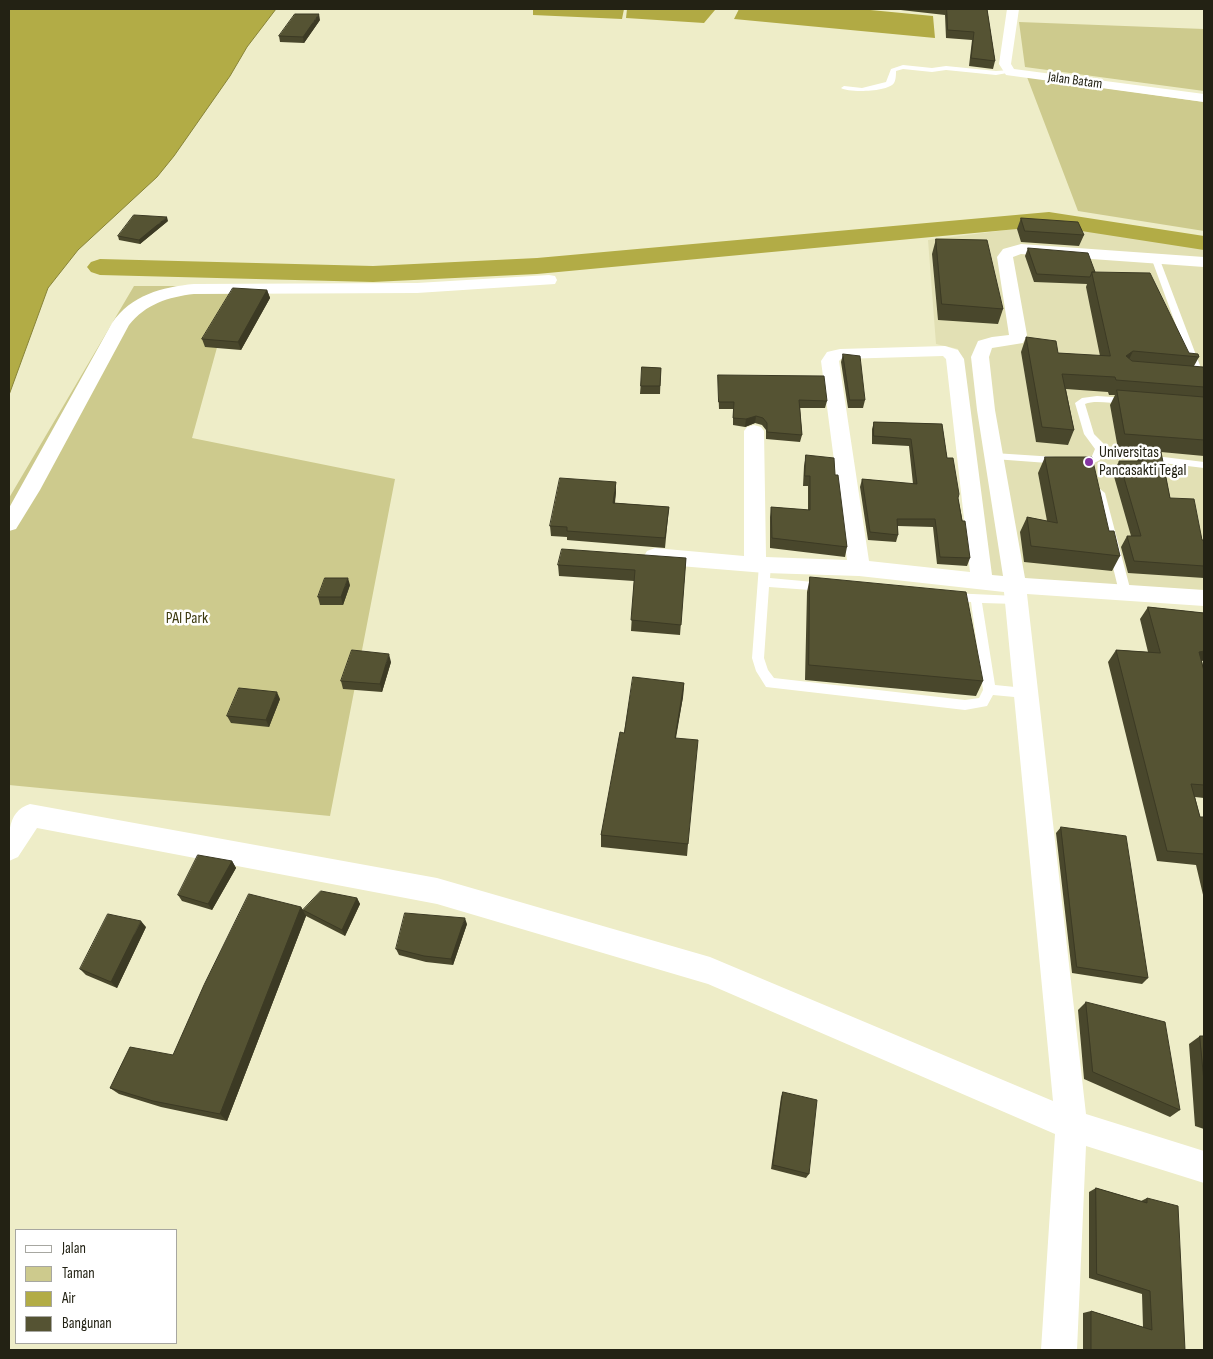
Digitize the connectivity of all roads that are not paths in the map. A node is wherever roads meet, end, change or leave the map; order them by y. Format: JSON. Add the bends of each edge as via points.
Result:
{"nodes":[{"id":1,"x":1009,"y":10,"type":"edge"},
{"id":2,"x":1010,"y":72,"type":"junction"},
{"id":3,"x":844,"y":88,"type":"dead end"},
{"id":4,"x":1204,"y":98,"type":"edge"},
{"id":5,"x":1156,"y":260,"type":"junction"},
{"id":6,"x":1204,"y":262,"type":"edge"},
{"id":7,"x":549,"y":280,"type":"dead end"},
{"id":8,"x":1204,"y":388,"type":"edge"},
{"id":9,"x":1138,"y":402,"type":"edge"},
{"id":10,"x":754,"y":431,"type":"dead end"},
{"id":11,"x":1100,"y":450,"type":"junction"},
{"id":12,"x":994,"y":456,"type":"junction"},
{"id":13,"x":1204,"y":465,"type":"edge"},
{"id":14,"x":1094,"y":470,"type":"junction"},
{"id":15,"x":9,"y":524,"type":"edge"},
{"id":16,"x":640,"y":555,"type":"edge"},
{"id":17,"x":859,"y":568,"type":"junction"},
{"id":18,"x":761,"y":570,"type":"junction"},
{"id":19,"x":832,"y":588,"type":"edge"},
{"id":20,"x":979,"y":590,"type":"junction"},
{"id":21,"x":1125,"y":592,"type":"junction"},
{"id":22,"x":1015,"y":593,"type":"junction"},
{"id":23,"x":938,"y":596,"type":"edge"},
{"id":24,"x":1204,"y":598,"type":"edge"},
{"id":25,"x":989,"y":690,"type":"junction"},
{"id":26,"x":1026,"y":693,"type":"junction"},
{"id":27,"x":19,"y":813,"type":"edge"},
{"id":28,"x":9,"y":849,"type":"edge"},
{"id":29,"x":1071,"y":1125,"type":"junction"},
{"id":30,"x":1204,"y":1167,"type":"edge"},
{"id":31,"x":1059,"y":1350,"type":"edge"}],
"edges":[{"from":1,"to":2,"type":"street","via":[[1005,64]]},
{"from":2,"to":3,"type":"lane","via":[[897,68],[893,70],[888,84],[862,90]]},
{"from":2,"to":4,"type":"street","name":"Jalan Batam"},
{"from":5,"to":6,"type":"street"},
{"from":5,"to":8,"type":"lane","via":[[1195,376]]},
{"from":5,"to":12,"type":"street","via":[[1021,249],[1005,257],[1018,336],[1017,339],[984,345],[980,357]]},
{"from":7,"to":15,"type":"street","via":[[417,288],[194,289],[149,299],[132,310],[121,323]]},
{"from":9,"to":11,"type":"lane","via":[[1100,399],[1080,403],[1084,424],[1093,444]]},
{"from":10,"to":18,"type":"street"},
{"from":11,"to":13,"type":"lane"},
{"from":11,"to":14,"type":"lane"},
{"from":12,"to":14,"type":"lane","via":[[1088,463]]},
{"from":12,"to":22,"type":"street"},
{"from":14,"to":21,"type":"lane"},
{"from":16,"to":18,"type":"street"},
{"from":17,"to":18,"type":"street"},
{"from":17,"to":20,"type":"street"},
{"from":17,"to":20,"type":"street","via":[[830,361],[840,354],[944,352],[952,354],[955,359]]},
{"from":18,"to":19,"type":"lane"},
{"from":18,"to":25,"type":"lane","via":[[758,658],[770,683],[965,705],[983,702]]},
{"from":20,"to":22,"type":"street"},
{"from":20,"to":23,"type":"lane"},
{"from":20,"to":25,"type":"lane"},
{"from":21,"to":22,"type":"street"},
{"from":21,"to":24,"type":"street"},
{"from":22,"to":26,"type":"street"},
{"from":25,"to":26,"type":"lane"},
{"from":26,"to":29,"type":"street"},
{"from":27,"to":28,"type":"street"},
{"from":27,"to":29,"type":"street","via":[[437,890],[710,971]]},
{"from":29,"to":30,"type":"street"},
{"from":29,"to":31,"type":"street"}]}
